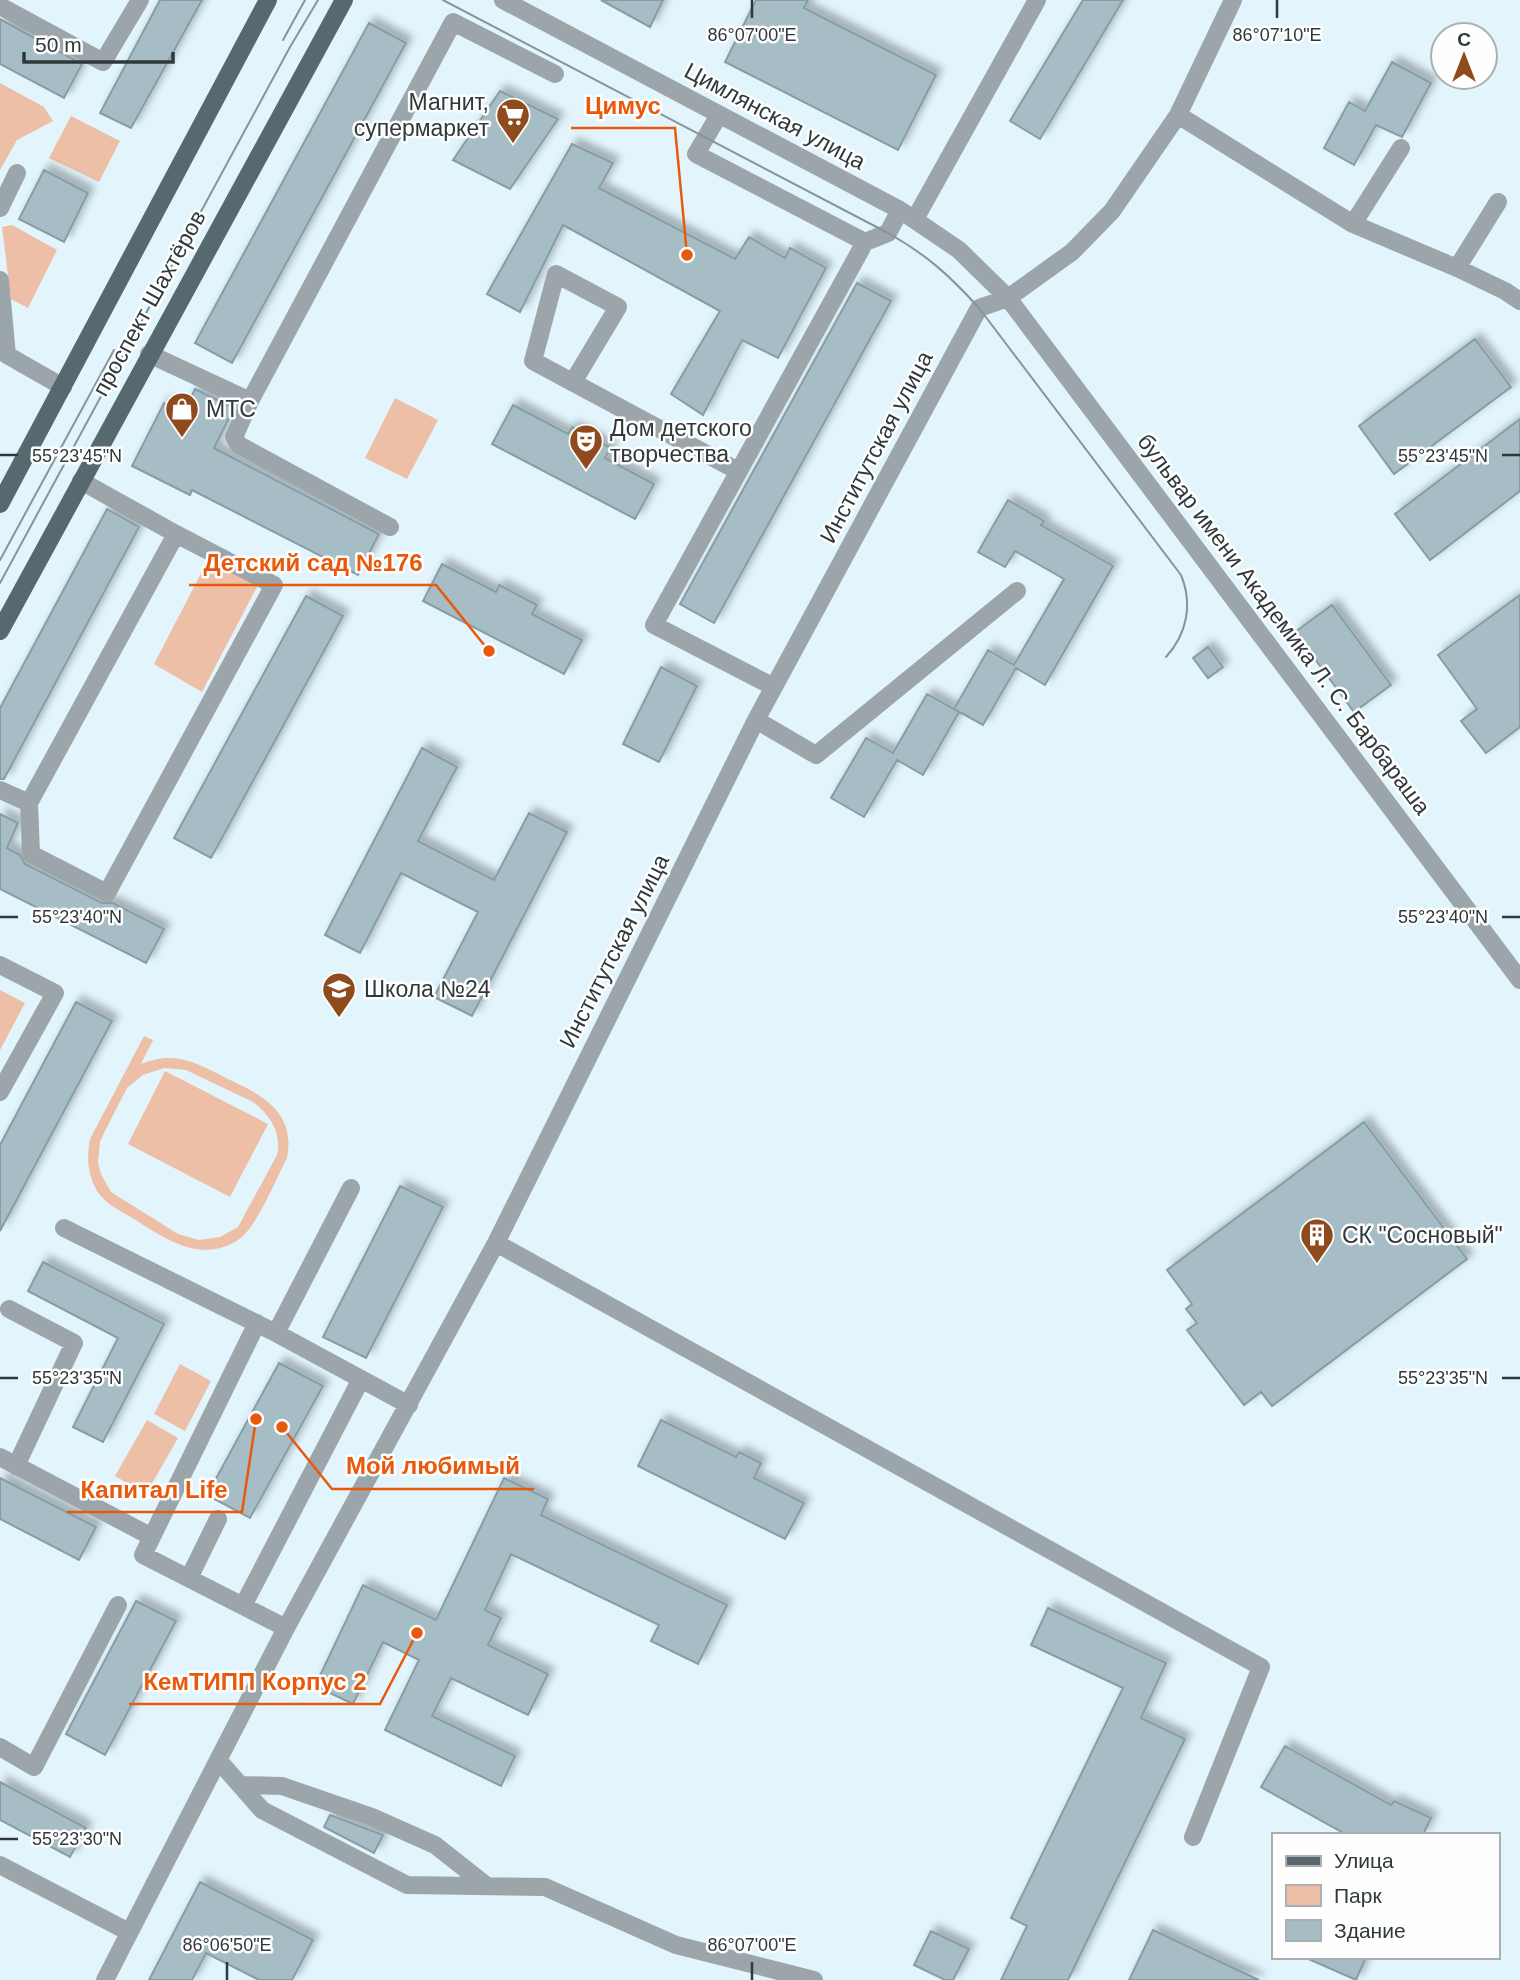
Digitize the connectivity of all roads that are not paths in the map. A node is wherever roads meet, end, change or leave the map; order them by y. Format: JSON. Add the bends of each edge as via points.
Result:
{"nodes":[{"id":1,"x":140,"y":0,"type":"edge"},
{"id":2,"x":268,"y":0,"type":"edge"},
{"id":3,"x":344,"y":0,"type":"edge"},
{"id":4,"x":503,"y":0,"type":"edge"},
{"id":5,"x":1037,"y":0,"type":"edge"},
{"id":6,"x":1233,"y":0,"type":"edge"},
{"id":7,"x":0,"y":6,"type":"edge"},
{"id":8,"x":555,"y":74,"type":"dead end"},
{"id":9,"x":719,"y":115,"type":"junction"},
{"id":10,"x":1178,"y":115,"type":"junction"},
{"id":11,"x":1401,"y":148,"type":"dead end"},
{"id":12,"x":17,"y":173,"type":"dead end"},
{"id":13,"x":1498,"y":202,"type":"dead end"},
{"id":14,"x":0,"y":208,"type":"edge"},
{"id":15,"x":907,"y":215,"type":"junction"},
{"id":16,"x":1353,"y":223,"type":"junction"},
{"id":17,"x":865,"y":242,"type":"junction"},
{"id":18,"x":1457,"y":268,"type":"junction"},
{"id":19,"x":0,"y":279,"type":"edge"},
{"id":20,"x":1008,"y":298,"type":"junction"},
{"id":21,"x":1520,"y":301,"type":"edge"},
{"id":22,"x":149,"y":354,"type":"junction"},
{"id":23,"x":4,"y":356,"type":"edge"},
{"id":24,"x":573,"y":382,"type":"junction"},
{"id":25,"x":63,"y":387,"type":"junction"},
{"id":26,"x":250,"y":401,"type":"junction"},
{"id":27,"x":738,"y":471,"type":"junction"},
{"id":28,"x":81,"y":481,"type":"junction"},
{"id":29,"x":0,"y":503,"type":"edge"},
{"id":30,"x":390,"y":527,"type":"dead end"},
{"id":31,"x":176,"y":534,"type":"junction"},
{"id":32,"x":1017,"y":591,"type":"dead end"},
{"id":33,"x":0,"y":631,"type":"edge"},
{"id":34,"x":774,"y":687,"type":"junction"},
{"id":35,"x":756,"y":720,"type":"junction"},
{"id":36,"x":0,"y":790,"type":"edge"},
{"id":37,"x":30,"y":803,"type":"junction"},
{"id":38,"x":0,"y":965,"type":"edge"},
{"id":39,"x":1520,"y":980,"type":"edge"},
{"id":40,"x":0,"y":1092,"type":"edge"},
{"id":41,"x":351,"y":1188,"type":"dead end"},
{"id":42,"x":64,"y":1228,"type":"dead end"},
{"id":43,"x":496,"y":1243,"type":"junction"},
{"id":44,"x":9,"y":1309,"type":"dead end"},
{"id":45,"x":257,"y":1323,"type":"junction"},
{"id":46,"x":276,"y":1333,"type":"junction"},
{"id":47,"x":361,"y":1379,"type":"junction"},
{"id":48,"x":409,"y":1405,"type":"junction"},
{"id":49,"x":8,"y":1462,"type":"edge"},
{"id":50,"x":218,"y":1518,"type":"dead end"},
{"id":51,"x":152,"y":1537,"type":"junction"},
{"id":52,"x":189,"y":1578,"type":"junction"},
{"id":53,"x":118,"y":1605,"type":"dead end"},
{"id":54,"x":243,"y":1606,"type":"junction"},
{"id":55,"x":286,"y":1628,"type":"junction"},
{"id":56,"x":0,"y":1747,"type":"edge"},
{"id":57,"x":219,"y":1761,"type":"junction"},
{"id":58,"x":240,"y":1785,"type":"junction"},
{"id":59,"x":1193,"y":1837,"type":"dead end"},
{"id":60,"x":0,"y":1866,"type":"edge"},
{"id":61,"x":487,"y":1886,"type":"junction"},
{"id":62,"x":129,"y":1931,"type":"junction"},
{"id":63,"x":105,"y":1980,"type":"edge"},
{"id":64,"x":814,"y":1980,"type":"edge"}],
"edges":[{"from":1,"to":7,"type":"street","via":[[103,62]]},
{"from":2,"to":25,"type":"main road","name":"проспект Шахтёров"},
{"from":3,"to":22,"type":"main road","name":"проспект Шахтёров"},
{"from":4,"to":9,"type":"street","name":"Цимлянская улица"},
{"from":5,"to":15,"type":"street"},
{"from":6,"to":10,"type":"street","name":"Институтская улица"},
{"from":8,"to":26,"type":"street","via":[[453,22]]},
{"from":9,"to":15,"type":"street","name":"Цимлянская улица"},
{"from":9,"to":17,"type":"street","via":[[696,155]]},
{"from":10,"to":16,"type":"street"},
{"from":10,"to":20,"type":"street","name":"Институтская улица","via":[[1112,211],[1072,252]]},
{"from":11,"to":16,"type":"street"},
{"from":12,"to":14,"type":"street"},
{"from":13,"to":18,"type":"street"},
{"from":15,"to":17,"type":"street","via":[[888,233]]},
{"from":15,"to":20,"type":"street","name":"Цимлянская улица","via":[[959,250]]},
{"from":16,"to":18,"type":"street"},
{"from":17,"to":27,"type":"street"},
{"from":18,"to":21,"type":"street"},
{"from":19,"to":23,"type":"street"},
{"from":20,"to":34,"type":"street","name":"Институтская улица","via":[[979,307]]},
{"from":20,"to":39,"type":"street","name":"бульвар имени Академика Л. С. Барбараша"},
{"from":22,"to":26,"type":"street"},
{"from":22,"to":28,"type":"main road","name":"проспект Шахтёров"},
{"from":23,"to":25,"type":"street"},
{"from":24,"to":24,"type":"street","via":[[533,361],[556,274],[618,307]]},
{"from":24,"to":27,"type":"street"},
{"from":25,"to":29,"type":"main road","name":"проспект Шахтёров"},
{"from":26,"to":30,"type":"street","via":[[234,437],[239,445]]},
{"from":27,"to":34,"type":"street","via":[[654,625]]},
{"from":28,"to":31,"type":"street"},
{"from":28,"to":33,"type":"main road","name":"проспект Шахтёров"},
{"from":31,"to":37,"type":"street"},
{"from":31,"to":37,"type":"street","via":[[274,585],[107,893],[31,854]]},
{"from":32,"to":35,"type":"street","via":[[816,755]]},
{"from":34,"to":35,"type":"street","name":"Институтская улица"},
{"from":35,"to":43,"type":"street","name":"Институтская улица"},
{"from":36,"to":37,"type":"street"},
{"from":38,"to":40,"type":"street","via":[[55,993]]},
{"from":41,"to":46,"type":"street"},
{"from":42,"to":45,"type":"street"},
{"from":43,"to":48,"type":"street","name":"Институтская улица"},
{"from":43,"to":59,"type":"street","via":[[1261,1667]]},
{"from":44,"to":49,"type":"street","via":[[74,1343]]},
{"from":45,"to":46,"type":"street"},
{"from":45,"to":51,"type":"street"},
{"from":46,"to":47,"type":"street"},
{"from":47,"to":48,"type":"street"},
{"from":47,"to":54,"type":"street"},
{"from":48,"to":55,"type":"street","name":"Институтская улица"},
{"from":49,"to":51,"type":"street"},
{"from":50,"to":52,"type":"street"},
{"from":51,"to":52,"type":"street","via":[[139,1561]]},
{"from":52,"to":54,"type":"street"},
{"from":53,"to":56,"type":"street","via":[[34,1766]]},
{"from":54,"to":55,"type":"street"},
{"from":55,"to":57,"type":"street","name":"Институтская улица"},
{"from":57,"to":58,"type":"street"},
{"from":57,"to":62,"type":"street","name":"Институтская улица"},
{"from":58,"to":61,"type":"street","via":[[282,1786],[372,1817],[435,1845]]},
{"from":58,"to":61,"type":"street","via":[[261,1810],[407,1885]]},
{"from":60,"to":62,"type":"street"},
{"from":61,"to":64,"type":"street","via":[[545,1887],[676,1945]]},
{"from":62,"to":63,"type":"street","name":"Институтская улица"}]}
